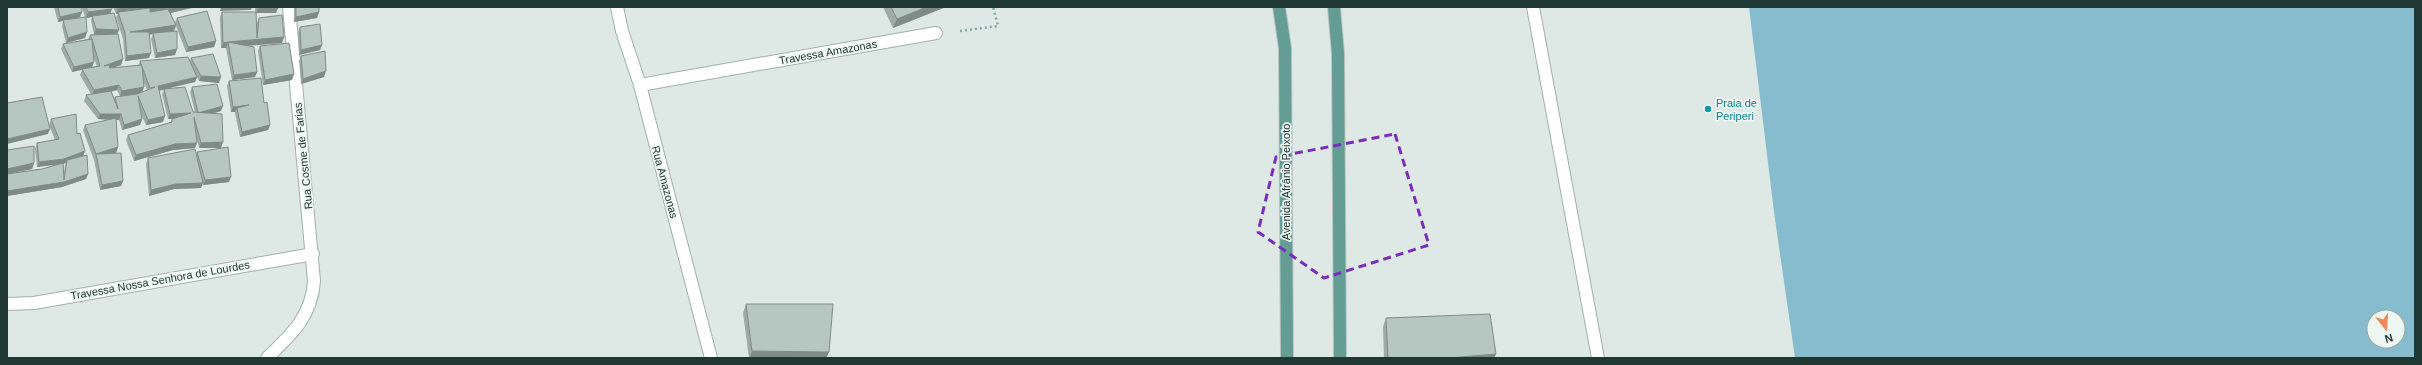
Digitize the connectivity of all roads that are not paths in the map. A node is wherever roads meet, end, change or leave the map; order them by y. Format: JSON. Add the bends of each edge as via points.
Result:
{"nodes":[{"id":1,"x":289,"y":7,"type":"edge"},
{"id":2,"x":617,"y":7,"type":"edge"},
{"id":3,"x":1279,"y":7,"type":"edge"},
{"id":4,"x":1334,"y":7,"type":"edge"},
{"id":5,"x":1533,"y":7,"type":"edge"},
{"id":6,"x":936,"y":33,"type":"road end"},
{"id":7,"x":640,"y":85,"type":"junction"},
{"id":8,"x":313,"y":254,"type":"junction"},
{"id":9,"x":7,"y":304,"type":"edge"},
{"id":10,"x":267,"y":358,"type":"edge"},
{"id":11,"x":711,"y":358,"type":"edge"},
{"id":12,"x":1287,"y":358,"type":"edge"},
{"id":13,"x":1340,"y":358,"type":"edge"},
{"id":14,"x":1598,"y":358,"type":"edge"}],
"edges":[{"from":1,"to":8,"type":"street","name":"Rua Cosme de Farias"},
{"from":2,"to":7,"type":"street","name":"Rua Amazonas"},
{"from":3,"to":12,"type":"main road","name":"Avenida Afrânio Peixoto","via":[[1285,48]]},
{"from":4,"to":13,"type":"main road","via":[[1338,54]]},
{"from":5,"to":14,"type":"street"},
{"from":6,"to":7,"type":"street","name":"Travessa Amazonas"},
{"from":7,"to":11,"type":"street","name":"Rua Amazonas"},
{"from":8,"to":9,"type":"street","name":"Travessa Nossa Senhora de Lourdes","via":[[34,303]]},
{"from":8,"to":10,"type":"street","name":"Rua Cosme de Farias","via":[[314,281],[311,304],[293,333]]}]}
